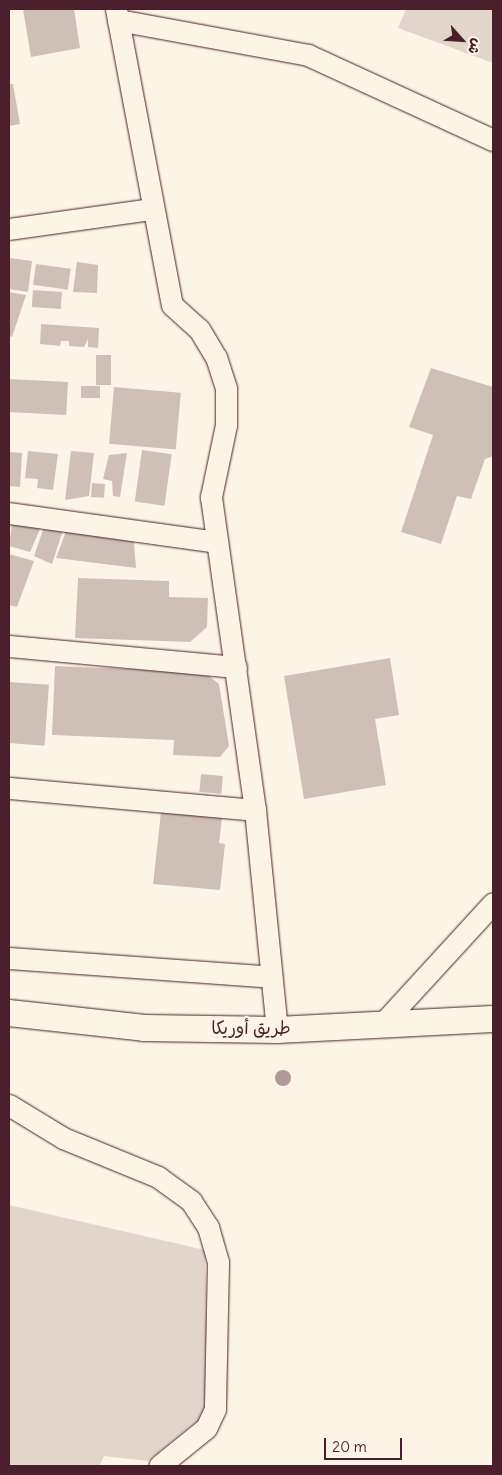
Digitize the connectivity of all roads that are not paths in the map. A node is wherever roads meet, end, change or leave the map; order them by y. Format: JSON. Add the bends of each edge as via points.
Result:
{"nodes":[{"id":1,"x":117,"y":14,"type":"edge"},
{"id":2,"x":493,"y":140,"type":"edge"},
{"id":3,"x":151,"y":209,"type":"junction"},
{"id":4,"x":9,"y":229,"type":"edge"},
{"id":5,"x":9,"y":513,"type":"edge"},
{"id":6,"x":218,"y":542,"type":"junction"},
{"id":7,"x":9,"y":646,"type":"edge"},
{"id":8,"x":236,"y":667,"type":"junction"},
{"id":9,"x":9,"y":788,"type":"edge"},
{"id":10,"x":255,"y":810,"type":"junction"},
{"id":11,"x":493,"y":903,"type":"edge"},
{"id":12,"x":9,"y":958,"type":"edge"},
{"id":13,"x":271,"y":977,"type":"junction"},
{"id":14,"x":9,"y":1013,"type":"edge"},
{"id":15,"x":493,"y":1019,"type":"edge"},
{"id":16,"x":384,"y":1022,"type":"junction"},
{"id":17,"x":277,"y":1030,"type":"junction"},
{"id":18,"x":9,"y":1105,"type":"edge"},
{"id":19,"x":158,"y":1466,"type":"edge"}],
"edges":[{"from":1,"to":2,"type":"street","via":[[308,55]]},
{"from":1,"to":3,"type":"street"},
{"from":3,"to":4,"type":"street"},
{"from":3,"to":6,"type":"street","via":[[172,305],[199,329],[216,357],[226,388],[226,425],[211,497]]},
{"from":5,"to":6,"type":"street"},
{"from":6,"to":8,"type":"street"},
{"from":7,"to":8,"type":"street"},
{"from":8,"to":10,"type":"street"},
{"from":9,"to":10,"type":"street"},
{"from":10,"to":13,"type":"street"},
{"from":11,"to":16,"type":"street"},
{"from":12,"to":13,"type":"street"},
{"from":13,"to":17,"type":"street"},
{"from":14,"to":17,"type":"street","name":"طريق أوريكا","via":[[144,1028]]},
{"from":15,"to":16,"type":"street","name":"طريق أوريكا"},
{"from":16,"to":17,"type":"street","name":"طريق أوريكا"},
{"from":18,"to":19,"type":"street","via":[[63,1138],[158,1177],[192,1201],[208,1227],[218,1262],[215,1409],[206,1428]]}]}
